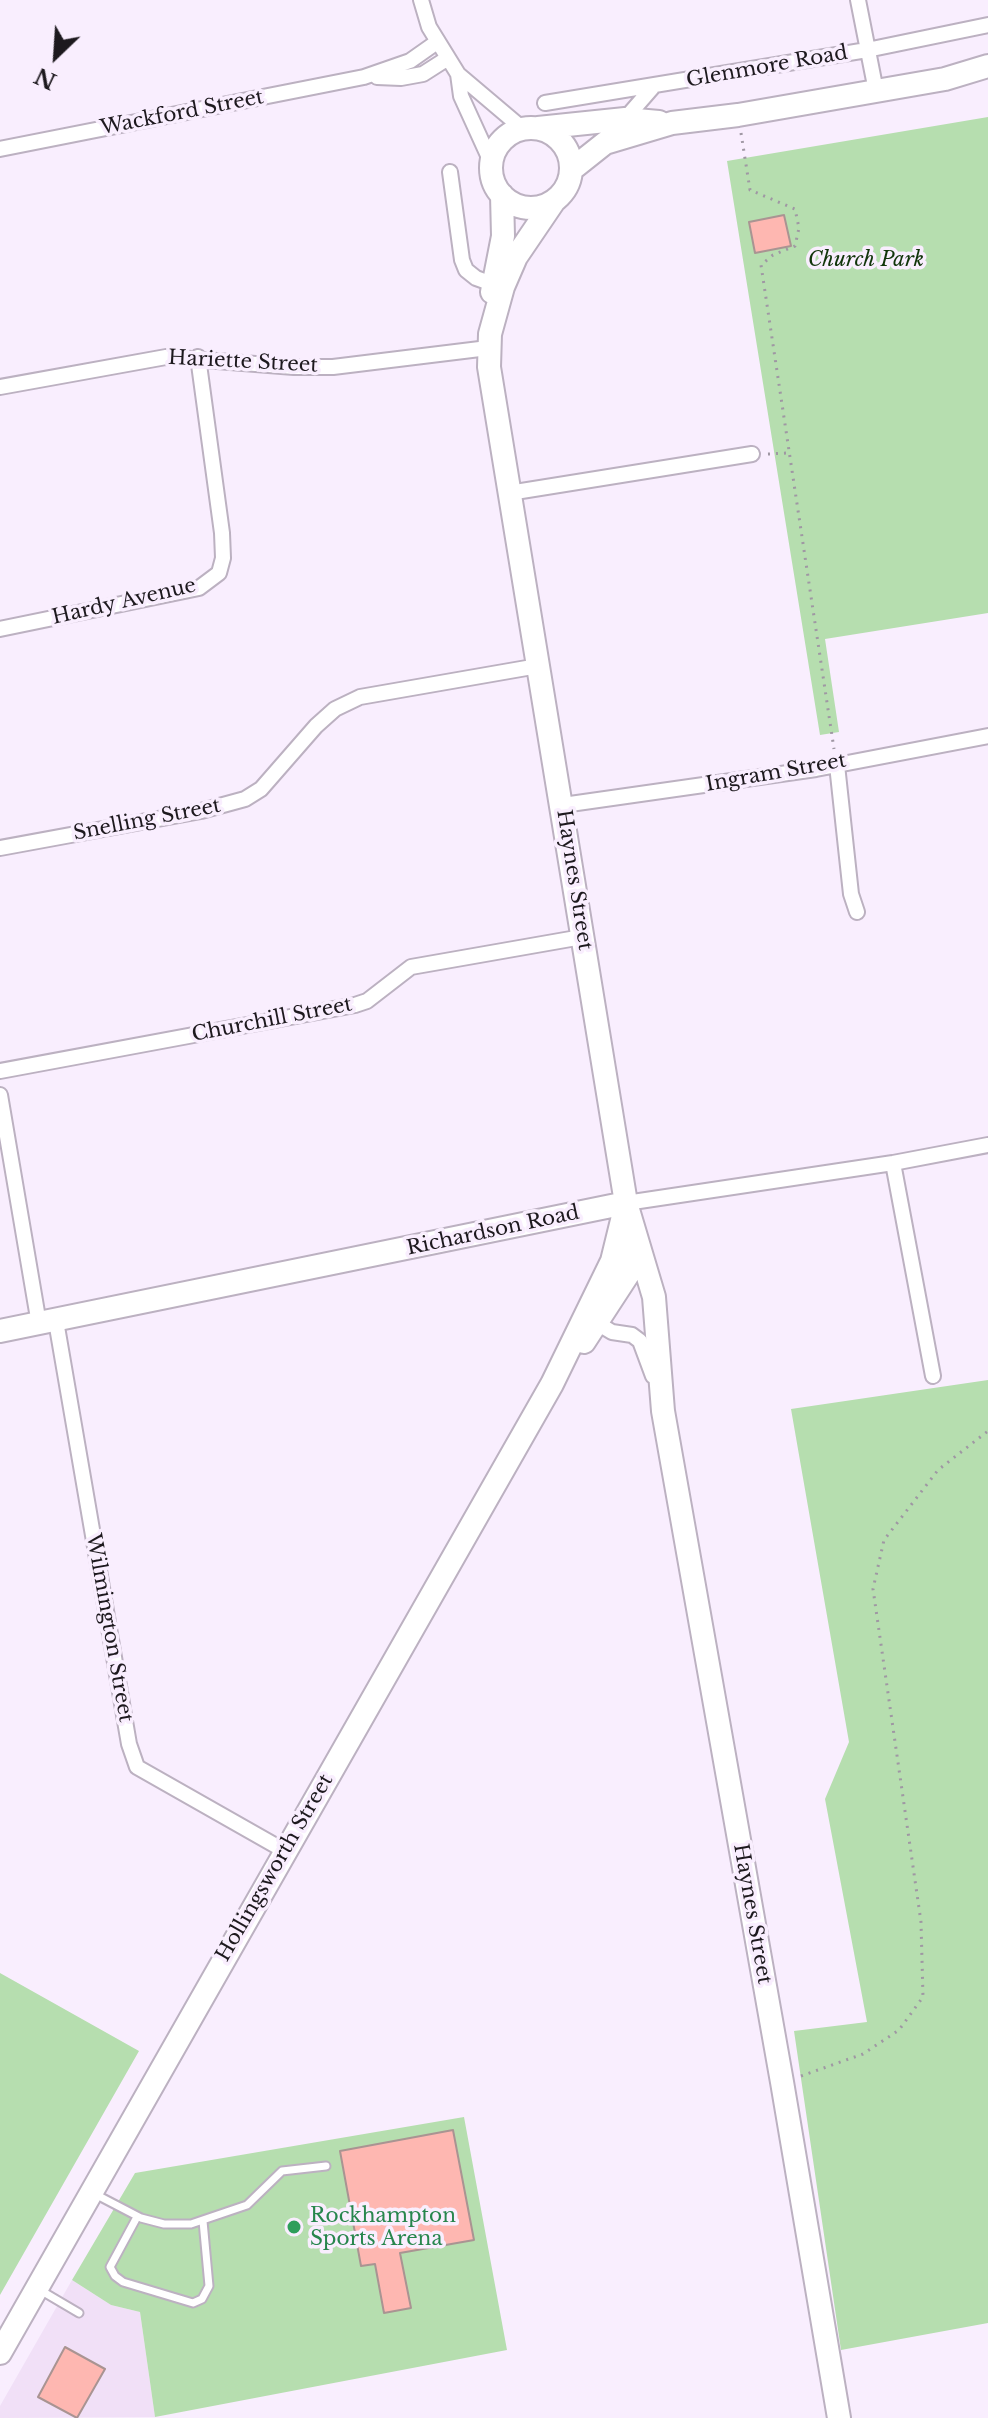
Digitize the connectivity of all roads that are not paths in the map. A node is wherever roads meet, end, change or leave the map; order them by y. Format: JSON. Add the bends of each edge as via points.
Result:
{"nodes":[{"id":1,"x":421,"y":0,"type":"edge"},
{"id":2,"x":858,"y":0,"type":"edge"},
{"id":3,"x":988,"y":25,"type":"edge"},
{"id":4,"x":437,"y":42,"type":"junction"},
{"id":5,"x":867,"y":50,"type":"junction"},
{"id":6,"x":448,"y":58,"type":"junction"},
{"id":7,"x":988,"y":66,"type":"edge"},
{"id":8,"x":458,"y":74,"type":"junction"},
{"id":9,"x":364,"y":77,"type":"junction"},
{"id":10,"x":652,"y":88,"type":"junction"},
{"id":11,"x":876,"y":91,"type":"junction"},
{"id":12,"x":545,"y":103,"type":"dead end"},
{"id":13,"x":625,"y":119,"type":"junction"},
{"id":14,"x":672,"y":123,"type":"junction"},
{"id":15,"x":529,"y":129,"type":"junction"},
{"id":16,"x":0,"y":149,"type":"edge"},
{"id":17,"x":492,"y":164,"type":"junction"},
{"id":18,"x":571,"y":170,"type":"junction"},
{"id":19,"x":450,"y":172,"type":"dead end"},
{"id":20,"x":502,"y":195,"type":"junction"},
{"id":21,"x":554,"y":201,"type":"junction"},
{"id":22,"x":497,"y":286,"type":"junction"},
{"id":23,"x":488,"y":348,"type":"junction"},
{"id":24,"x":198,"y":357,"type":"junction"},
{"id":25,"x":0,"y":387,"type":"edge"},
{"id":26,"x":752,"y":454,"type":"road end"},
{"id":27,"x":509,"y":493,"type":"junction"},
{"id":28,"x":0,"y":629,"type":"edge"},
{"id":29,"x":538,"y":666,"type":"junction"},
{"id":30,"x":988,"y":736,"type":"edge"},
{"id":31,"x":837,"y":765,"type":"junction"},
{"id":32,"x":563,"y":805,"type":"junction"},
{"id":33,"x":0,"y":848,"type":"edge"},
{"id":34,"x":857,"y":912,"type":"dead end"},
{"id":35,"x":582,"y":937,"type":"junction"},
{"id":36,"x":0,"y":1071,"type":"edge"},
{"id":37,"x":0,"y":1095,"type":"edge"},
{"id":38,"x":988,"y":1145,"type":"edge"},
{"id":39,"x":893,"y":1163,"type":"junction"},
{"id":40,"x":626,"y":1203,"type":"junction"},
{"id":41,"x":637,"y":1244,"type":"junction"},
{"id":42,"x":591,"y":1319,"type":"junction"},
{"id":43,"x":48,"y":1322,"type":"junction"},
{"id":44,"x":0,"y":1331,"type":"edge"},
{"id":45,"x":933,"y":1376,"type":"dead end"},
{"id":46,"x":663,"y":1411,"type":"junction"},
{"id":47,"x":285,"y":1851,"type":"junction"},
{"id":48,"x":326,"y":2166,"type":"dead end"},
{"id":49,"x":91,"y":2192,"type":"junction"},
{"id":50,"x":137,"y":2217,"type":"junction"},
{"id":51,"x":203,"y":2221,"type":"junction"},
{"id":52,"x":37,"y":2288,"type":"junction"},
{"id":53,"x":79,"y":2313,"type":"dead end"},
{"id":54,"x":0,"y":2353,"type":"edge"},
{"id":55,"x":839,"y":2418,"type":"edge"}],
"edges":[{"from":1,"to":4,"type":"street"},
{"from":2,"to":5,"type":"street"},
{"from":3,"to":5,"type":"street","name":"Glenmore Road"},
{"from":4,"to":6,"type":"street"},
{"from":4,"to":9,"type":"street","name":"Wackford Street","via":[[410,61]]},
{"from":5,"to":10,"type":"street","name":"Glenmore Road"},
{"from":5,"to":11,"type":"street"},
{"from":6,"to":8,"type":"street"},
{"from":6,"to":9,"type":"street","name":"Wackford Street","via":[[423,74]]},
{"from":7,"to":11,"type":"street","name":"Glenmore Road"},
{"from":8,"to":15,"type":"street"},
{"from":8,"to":17,"type":"street","via":[[461,96]]},
{"from":9,"to":16,"type":"street","name":"Wackford Street"},
{"from":10,"to":12,"type":"street","name":"Glenmore Road"},
{"from":10,"to":13,"type":"street"},
{"from":11,"to":14,"type":"street","name":"Glenmore Road"},
{"from":13,"to":14,"type":"street","name":"Glenmore Road"},
{"from":13,"to":15,"type":"street","name":"Glenmore Road"},
{"from":14,"to":18,"type":"street","name":"Glenmore Road","via":[[605,143]]},
{"from":15,"to":17,"type":"street","via":[[502,141]]},
{"from":15,"to":18,"type":"street","via":[[557,138]]},
{"from":17,"to":20,"type":"street"},
{"from":18,"to":21,"type":"street","via":[[563,193]]},
{"from":19,"to":22,"type":"street","via":[[466,270]]},
{"from":20,"to":21,"type":"street","via":[[522,207]]},
{"from":20,"to":22,"type":"street"},
{"from":21,"to":22,"type":"street"},
{"from":22,"to":23,"type":"street","name":"Haynes Street"},
{"from":23,"to":24,"type":"street","name":"Hariette Street","via":[[333,367]]},
{"from":23,"to":27,"type":"street","name":"Haynes Street"},
{"from":24,"to":25,"type":"street","name":"Hariette Street","via":[[166,357]]},
{"from":24,"to":28,"type":"street","name":"Hardy Avenue","via":[[222,533],[219,573],[199,588]]},
{"from":26,"to":27,"type":"street"},
{"from":27,"to":29,"type":"street","name":"Haynes Street"},
{"from":29,"to":32,"type":"street","name":"Haynes Street"},
{"from":29,"to":33,"type":"street","name":"Snelling Street","via":[[360,697],[335,709],[261,789],[245,799]]},
{"from":30,"to":31,"type":"street","name":"Ingram Street"},
{"from":31,"to":32,"type":"street","name":"Ingram Street"},
{"from":31,"to":34,"type":"street"},
{"from":32,"to":35,"type":"street","name":"Haynes Street"},
{"from":35,"to":36,"type":"street","name":"Churchill Street","via":[[411,967],[355,1005]]},
{"from":35,"to":40,"type":"street","name":"Haynes Street"},
{"from":37,"to":43,"type":"street"},
{"from":38,"to":39,"type":"street","name":"Richardson Road"},
{"from":39,"to":40,"type":"street","name":"Richardson Road"},
{"from":39,"to":45,"type":"street"},
{"from":40,"to":41,"type":"street","name":"Haynes Street"},
{"from":40,"to":42,"type":"street","name":"Hollingsworth Street"},
{"from":40,"to":43,"type":"street","name":"Richardson Road"},
{"from":41,"to":42,"type":"street","name":"Hollingsworth Street","via":[[627,1276]]},
{"from":41,"to":46,"type":"street","name":"Haynes Street","via":[[654,1297]]},
{"from":42,"to":46,"type":"street","name":"Haynes Street","via":[[640,1341]]},
{"from":42,"to":47,"type":"street","name":"Hollingsworth Street"},
{"from":43,"to":44,"type":"street","name":"Richardson Road"},
{"from":43,"to":47,"type":"street","name":"Wilmington Street","via":[[137,1767]]},
{"from":46,"to":55,"type":"street","name":"Haynes Street"},
{"from":47,"to":49,"type":"street","name":"Hollingsworth Street"},
{"from":48,"to":51,"type":"lane","via":[[282,2171],[247,2205]]},
{"from":49,"to":50,"type":"lane"},
{"from":49,"to":52,"type":"street","name":"Hollingsworth Street"},
{"from":50,"to":51,"type":"lane","via":[[164,2224]]},
{"from":50,"to":51,"type":"lane","via":[[110,2267],[115,2276],[193,2303],[209,2286]]},
{"from":52,"to":53,"type":"lane"},
{"from":52,"to":54,"type":"street","name":"Hollingsworth Street"}]}
